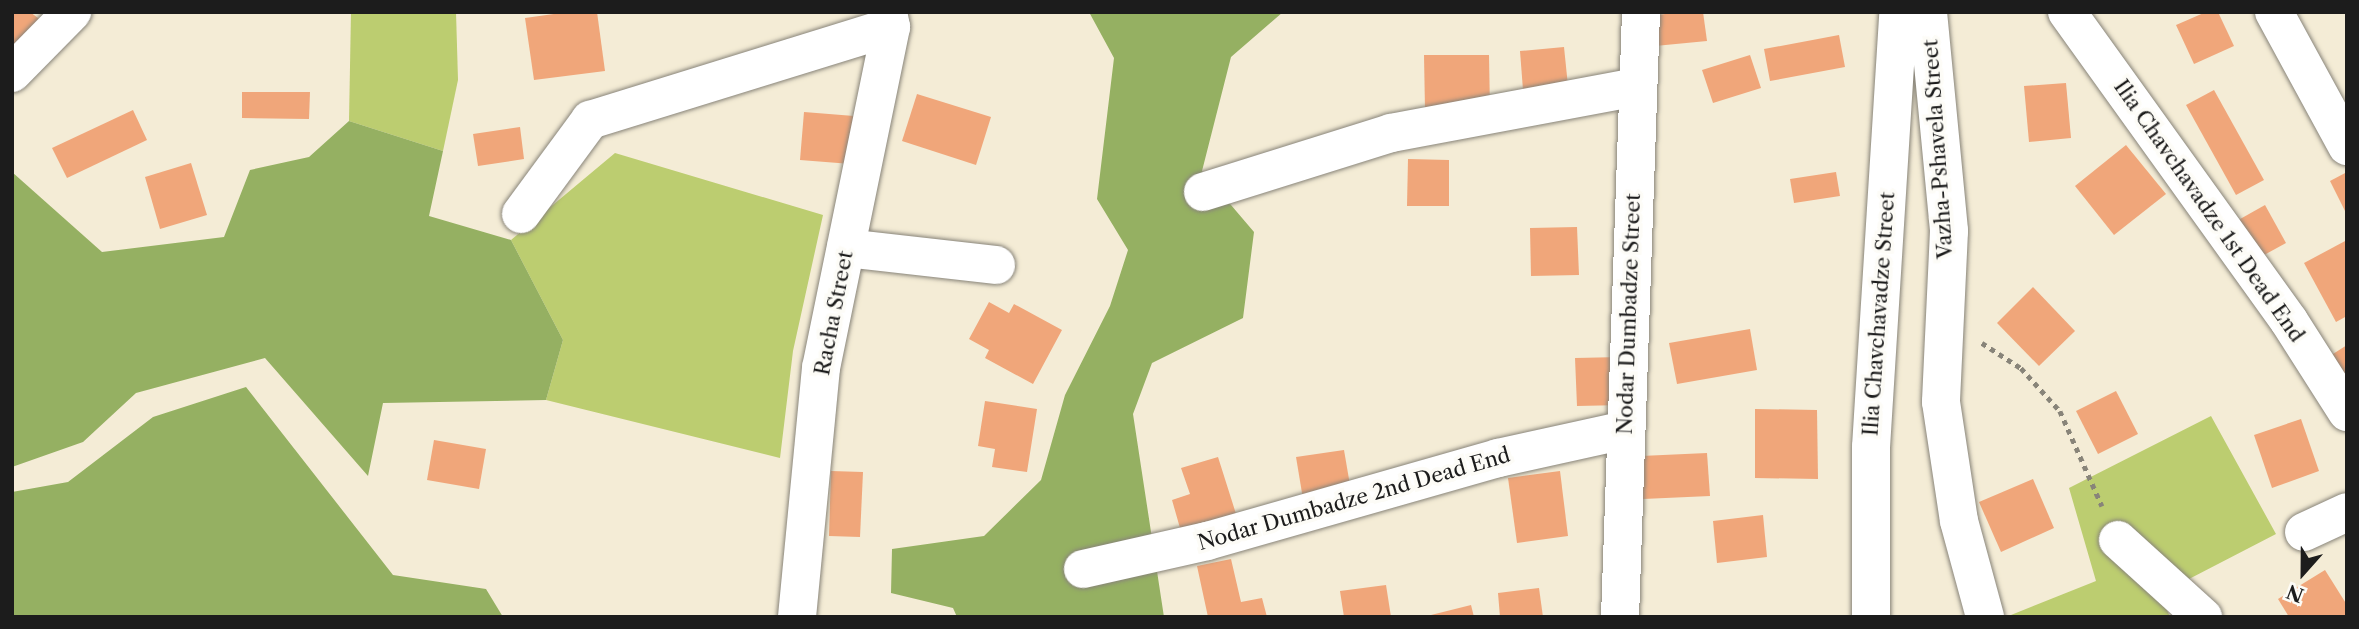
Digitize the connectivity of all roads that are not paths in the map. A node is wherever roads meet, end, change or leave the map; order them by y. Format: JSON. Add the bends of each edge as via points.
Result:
{"nodes":[{"id":1,"x":72,"y":12,"type":"edge"},
{"id":2,"x":1641,"y":12,"type":"edge"},
{"id":3,"x":1898,"y":12,"type":"edge"},
{"id":4,"x":1928,"y":12,"type":"edge"},
{"id":5,"x":2067,"y":12,"type":"edge"},
{"id":6,"x":2274,"y":12,"type":"edge"},
{"id":7,"x":890,"y":20,"type":"edge"},
{"id":8,"x":12,"y":73,"type":"edge"},
{"id":9,"x":1637,"y":87,"type":"junction"},
{"id":10,"x":2347,"y":146,"type":"edge"},
{"id":11,"x":1203,"y":192,"type":"dead end"},
{"id":12,"x":521,"y":214,"type":"dead end"},
{"id":13,"x":846,"y":248,"type":"junction"},
{"id":14,"x":996,"y":265,"type":"dead end"},
{"id":15,"x":2347,"y":412,"type":"edge"},
{"id":16,"x":1625,"y":430,"type":"junction"},
{"id":17,"x":2347,"y":512,"type":"edge"},
{"id":18,"x":2304,"y":532,"type":"dead end"},
{"id":19,"x":2118,"y":540,"type":"road end"},
{"id":20,"x":1083,"y":569,"type":"dead end"},
{"id":21,"x":797,"y":617,"type":"edge"},
{"id":22,"x":1619,"y":617,"type":"edge"},
{"id":23,"x":1871,"y":617,"type":"edge"},
{"id":24,"x":1985,"y":617,"type":"edge"},
{"id":25,"x":2203,"y":617,"type":"edge"}],
"edges":[{"from":1,"to":8,"type":"street"},
{"from":2,"to":9,"type":"street","name":"Nodar Dumbadze Street"},
{"from":3,"to":23,"type":"street","name":"Ilia Chavchavadze Street","via":[[1871,447]]},
{"from":4,"to":24,"type":"street","name":"Vazha-Pshavela Street","via":[[1949,231],[1943,415],[1959,522]]},
{"from":5,"to":15,"type":"street","name":"Ilia Chavchavadze 1st Dead End","via":[[2289,321]]},
{"from":6,"to":10,"type":"street"},
{"from":7,"to":12,"type":"street","via":[[590,120]]},
{"from":7,"to":13,"type":"street","name":"Racha Street"},
{"from":9,"to":11,"type":"street","via":[[1391,133]]},
{"from":9,"to":16,"type":"street","name":"Nodar Dumbadze Street"},
{"from":13,"to":14,"type":"street"},
{"from":13,"to":21,"type":"street","name":"Racha Street","via":[[821,368]]},
{"from":16,"to":20,"type":"street","name":"Nodar Dumbadze 2nd Dead End","via":[[1498,458],[1207,541]]},
{"from":16,"to":22,"type":"street","name":"Nodar Dumbadze Street"},
{"from":17,"to":18,"type":"street"},
{"from":19,"to":25,"type":"street"}]}
